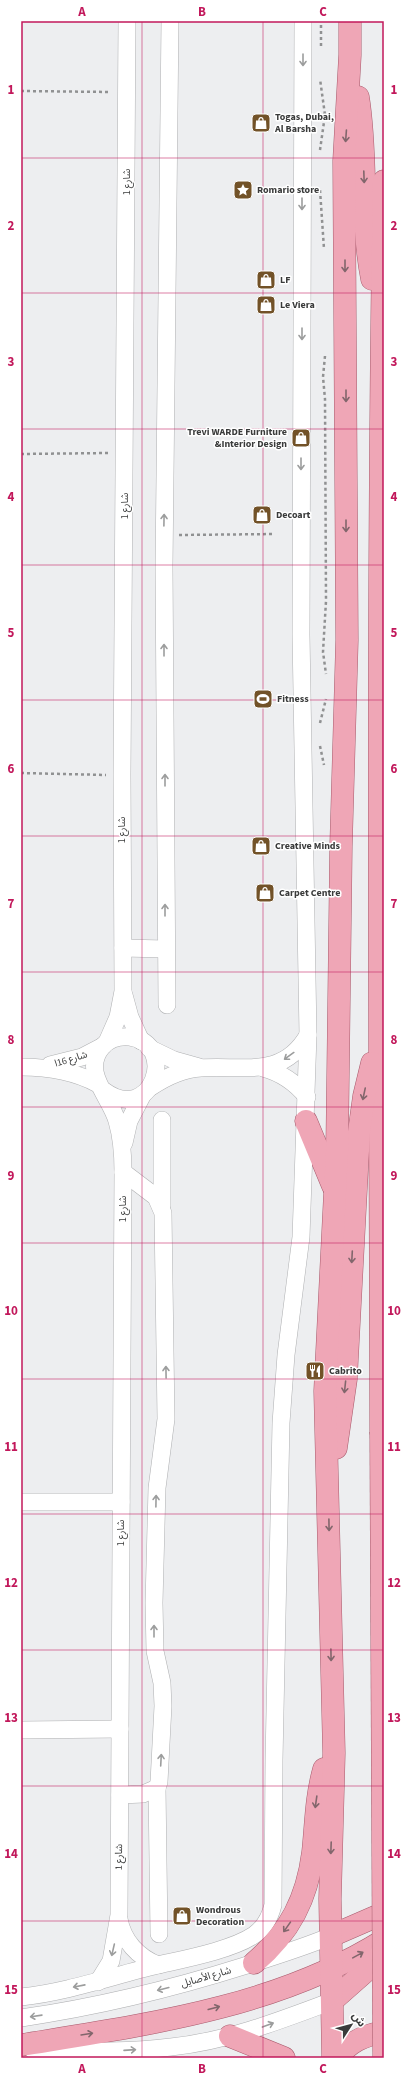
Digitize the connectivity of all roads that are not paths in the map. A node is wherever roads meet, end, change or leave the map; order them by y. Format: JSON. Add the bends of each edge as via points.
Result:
{"nodes":[{"id":1,"x":127,"y":21,"type":"edge"},
{"id":2,"x":170,"y":21,"type":"edge"},
{"id":3,"x":303,"y":21,"type":"edge"},
{"id":4,"x":350,"y":21,"type":"edge"},
{"id":5,"x":350,"y":55,"type":"junction"},
{"id":6,"x":384,"y":181,"type":"edge"},
{"id":7,"x":382,"y":313,"type":"junction"},
{"id":8,"x":123,"y":948,"type":"junction"},
{"id":9,"x":165,"y":949,"type":"junction"},
{"id":10,"x":123,"y":991,"type":"junction"},
{"id":11,"x":167,"y":1005,"type":"dead end"},
{"id":12,"x":308,"y":1035,"type":"junction"},
{"id":13,"x":380,"y":1043,"type":"junction"},
{"id":14,"x":105,"y":1044,"type":"junction"},
{"id":15,"x":145,"y":1045,"type":"junction"},
{"id":16,"x":21,"y":1067,"type":"edge"},
{"id":17,"x":38,"y":1067,"type":"junction"},
{"id":18,"x":201,"y":1068,"type":"junction"},
{"id":19,"x":263,"y":1068,"type":"junction"},
{"id":20,"x":100,"y":1087,"type":"junction"},
{"id":21,"x":147,"y":1091,"type":"junction"},
{"id":22,"x":307,"y":1096,"type":"junction"},
{"id":23,"x":162,"y":1120,"type":"dead end"},
{"id":24,"x":306,"y":1121,"type":"junction"},
{"id":25,"x":123,"y":1151,"type":"junction"},
{"id":26,"x":123,"y":1172,"type":"junction"},
{"id":27,"x":335,"y":1192,"type":"junction"},
{"id":28,"x":162,"y":1206,"type":"junction"},
{"id":29,"x":328,"y":1486,"type":"junction"},
{"id":30,"x":21,"y":1502,"type":"edge"},
{"id":31,"x":121,"y":1502,"type":"junction"},
{"id":32,"x":120,"y":1729,"type":"junction"},
{"id":33,"x":21,"y":1730,"type":"edge"},
{"id":34,"x":334,"y":1753,"type":"junction"},
{"id":35,"x":157,"y":1788,"type":"junction"},
{"id":36,"x":120,"y":1796,"type":"junction"},
{"id":37,"x":384,"y":1912,"type":"edge"},
{"id":38,"x":119,"y":1915,"type":"junction"},
{"id":39,"x":159,"y":1934,"type":"dead end"},
{"id":40,"x":331,"y":1936,"type":"junction"},
{"id":41,"x":384,"y":1940,"type":"edge"},
{"id":42,"x":384,"y":1955,"type":"edge"},
{"id":43,"x":254,"y":1963,"type":"junction"},
{"id":44,"x":158,"y":1965,"type":"junction"},
{"id":45,"x":332,"y":1968,"type":"junction"},
{"id":46,"x":384,"y":1975,"type":"edge"},
{"id":47,"x":98,"y":1982,"type":"junction"},
{"id":48,"x":21,"y":1997,"type":"edge"},
{"id":49,"x":332,"y":2001,"type":"junction"},
{"id":50,"x":21,"y":2018,"type":"edge"},
{"id":51,"x":384,"y":2032,"type":"edge"},
{"id":52,"x":230,"y":2036,"type":"junction"},
{"id":53,"x":21,"y":2046,"type":"edge"},
{"id":54,"x":21,"y":2050,"type":"edge"},
{"id":55,"x":284,"y":2058,"type":"edge"},
{"id":56,"x":333,"y":2058,"type":"edge"},
{"id":57,"x":336,"y":2058,"type":"edge"},
{"id":58,"x":384,"y":2058,"type":"edge"}],
"edges":[{"from":1,"to":8,"type":"street","name":"شارع 1"},
{"from":9,"to":2,"type":"street","one_way":true,"via":[[164,535]]},
{"from":3,"to":12,"type":"street","one_way":true,"via":[[301,635]]},
{"from":4,"to":5,"type":"main road"},
{"from":5,"to":7,"type":"main road","one_way":true,"via":[[361,122],[368,258]]},
{"from":5,"to":27,"type":"main road","one_way":true,"via":[[344,161],[347,640]]},
{"from":6,"to":7,"type":"main road"},
{"from":7,"to":13,"type":"main road"},
{"from":8,"to":9,"type":"street"},
{"from":8,"to":10,"type":"street","name":"شارع 1"},
{"from":9,"to":11,"type":"street"},
{"from":10,"to":14,"type":"street","name":"شارع 1","via":[[118,1017]]},
{"from":10,"to":15,"type":"street","name":"شارع 1","via":[[130,1017]]},
{"from":12,"to":19,"type":"street","one_way":true,"via":[[292,1054],[274,1065]]},
{"from":12,"to":22,"type":"street"},
{"from":13,"to":29,"type":"main road","one_way":true,"via":[[368,1078],[360,1114],[346,1379],[342,1415]]},
{"from":13,"to":58,"type":"main road","bridge":true},
{"from":14,"to":15,"type":"street","via":[[124,1037]]},
{"from":14,"to":17,"type":"street","name":"شارع 16ا","via":[[71,1061]]},
{"from":14,"to":20,"type":"street","via":[[97,1054],[94,1064],[94,1074]]},
{"from":15,"to":18,"type":"street","via":[[174,1060]]},
{"from":15,"to":21,"type":"street","via":[[155,1057],[157,1067],[155,1078]]},
{"from":16,"to":17,"type":"street","name":"شارع 16ا"},
{"from":17,"to":20,"type":"street","name":"شارع 16ا","via":[[69,1072]]},
{"from":18,"to":19,"type":"street"},
{"from":18,"to":21,"type":"street","via":[[180,1072]]},
{"from":19,"to":22,"type":"street","via":[[283,1075]]},
{"from":20,"to":21,"type":"street","via":[[110,1096],[122,1099],[135,1098]]},
{"from":20,"to":25,"type":"street","name":"شارع 1","via":[[117,1120]]},
{"from":21,"to":25,"type":"street","name":"شارع 1","via":[[129,1121]]},
{"from":22,"to":24,"type":"street"},
{"from":23,"to":28,"type":"street"},
{"from":24,"to":27,"type":"main road"},
{"from":24,"to":44,"type":"street","via":[[301,1238],[286,1355],[281,1423],[274,1760],[274,1905],[261,1929],[247,1939]]},
{"from":25,"to":26,"type":"street","name":"شارع 1"},
{"from":26,"to":28,"type":"street","via":[[152,1193]]},
{"from":26,"to":31,"type":"street","name":"شارع 1"},
{"from":27,"to":29,"type":"main road","via":[[325,1391]]},
{"from":35,"to":28,"type":"street","one_way":true,"via":[[160,1776],[163,1706],[162,1682],[154,1640],[156,1496],[166,1419]]},
{"from":29,"to":34,"type":"main road","one_way":true},
{"from":30,"to":31,"type":"street"},
{"from":31,"to":32,"type":"street","name":"شارع 1"},
{"from":32,"to":33,"type":"street"},
{"from":32,"to":36,"type":"street","name":"شارع 1"},
{"from":34,"to":40,"type":"main road","one_way":true},
{"from":34,"to":43,"type":"main road","one_way":true,"via":[[325,1767],[316,1800],[311,1866],[303,1897],[288,1926]]},
{"from":35,"to":36,"type":"street","via":[[143,1794]]},
{"from":35,"to":39,"type":"street"},
{"from":36,"to":38,"type":"street","name":"شارع 1"},
{"from":37,"to":40,"type":"main road","name":"شارع الأصايل"},
{"from":38,"to":44,"type":"street","name":"شارع 1","via":[[120,1925],[128,1942],[141,1956]]},
{"from":38,"to":47,"type":"street","name":"شارع 1","one_way":true,"via":[[110,1961]]},
{"from":40,"to":43,"type":"street","name":"شارع الأصايل"},
{"from":40,"to":45,"type":"main road"},
{"from":45,"to":41,"type":"main road","one_way":true},
{"from":42,"to":49,"type":"main road"},
{"from":43,"to":50,"type":"street","name":"شارع الأصايل","one_way":true,"via":[[142,1994]]},
{"from":44,"to":47,"type":"street"},
{"from":45,"to":49,"type":"main road"},
{"from":53,"to":45,"type":"main road","one_way":true,"via":[[182,2017],[258,1995]]},
{"from":46,"to":49,"type":"main road"},
{"from":47,"to":48,"type":"street","one_way":true},
{"from":52,"to":49,"type":"street","one_way":true,"via":[[263,2027]]},
{"from":49,"to":56,"type":"main road"},
{"from":51,"to":57,"type":"main road","via":[[359,2038]]},
{"from":54,"to":52,"type":"street","one_way":true,"via":[[124,2051],[171,2047]]},
{"from":52,"to":55,"type":"main road"}]}
